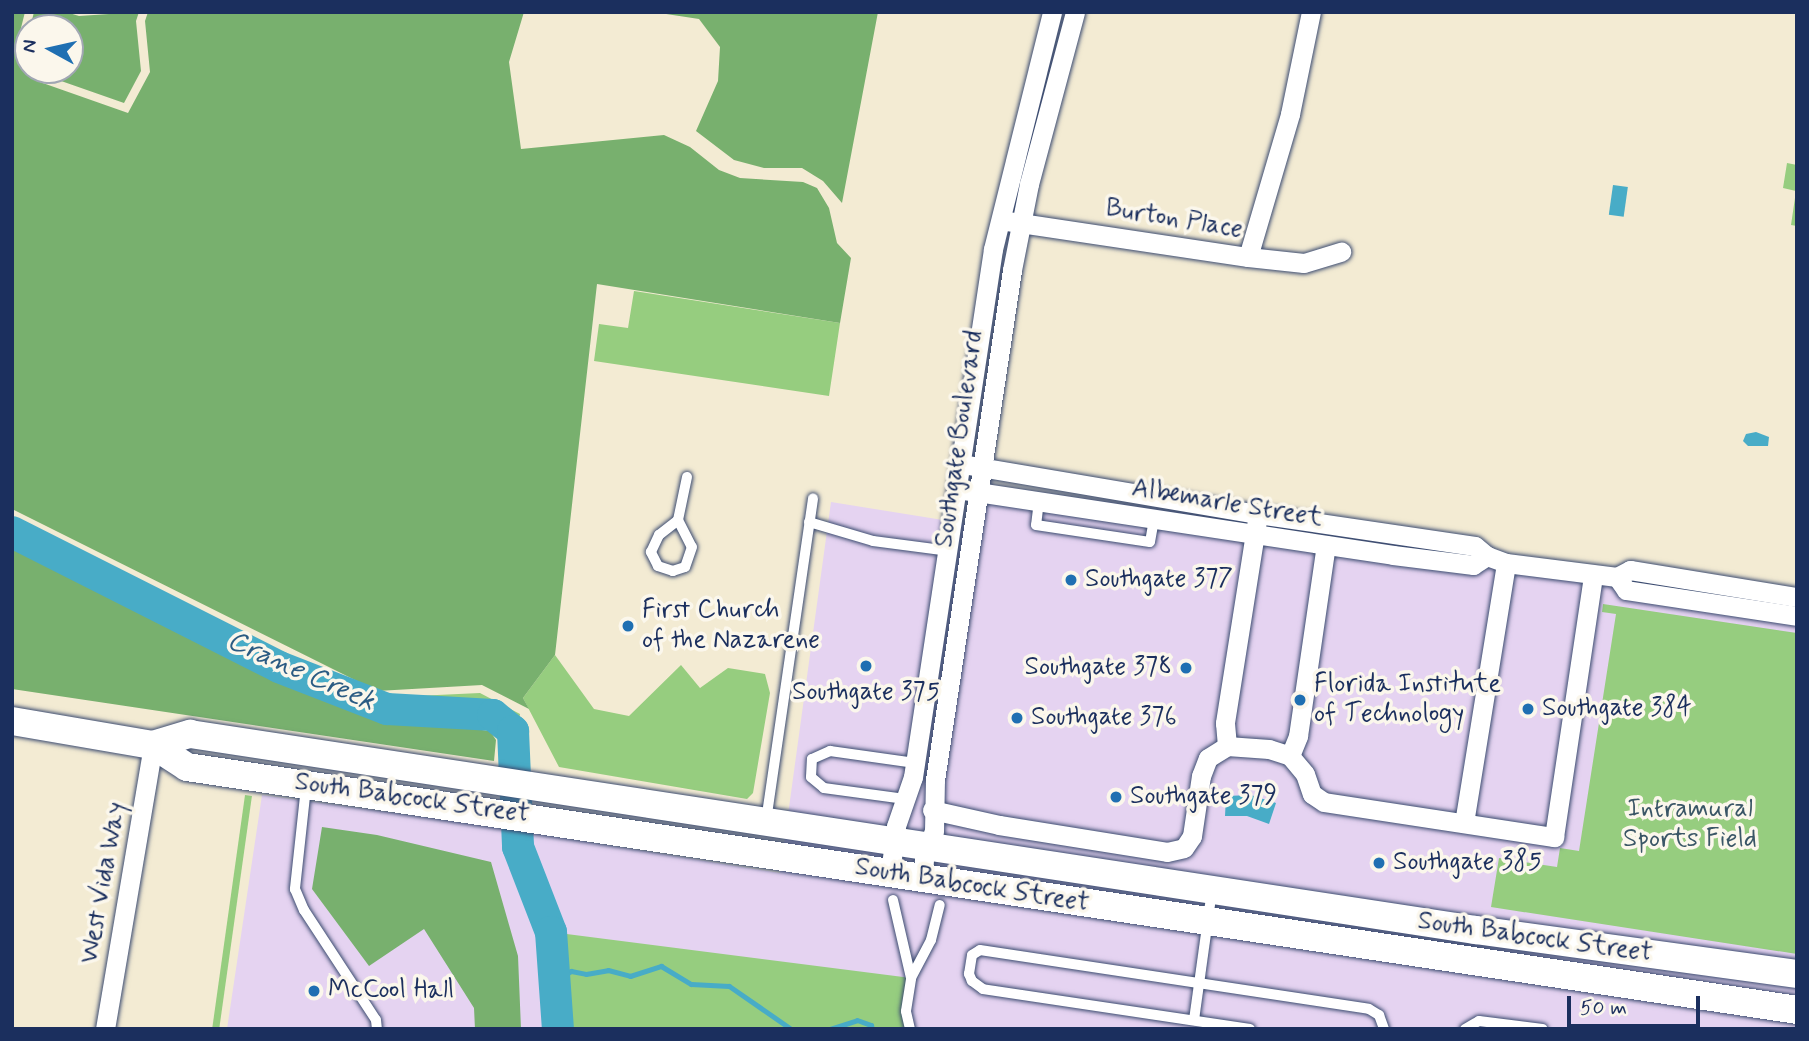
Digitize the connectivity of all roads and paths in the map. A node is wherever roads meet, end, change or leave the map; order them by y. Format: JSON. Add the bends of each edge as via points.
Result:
{"nodes":[{"id":1,"x":1052,"y":12,"type":"edge"},
{"id":2,"x":1075,"y":12,"type":"edge"},
{"id":3,"x":1311,"y":12,"type":"edge"},
{"id":4,"x":999,"y":219,"type":"junction"},
{"id":5,"x":1020,"y":223,"type":"junction"},
{"id":6,"x":1341,"y":252,"type":"dead end"},
{"id":7,"x":1248,"y":257,"type":"junction"},
{"id":8,"x":960,"y":463,"type":"junction"},
{"id":9,"x":981,"y":467,"type":"junction"},
{"id":10,"x":687,"y":477,"type":"dead end"},
{"id":11,"x":1042,"y":478,"type":"junction"},
{"id":12,"x":956,"y":489,"type":"junction"},
{"id":13,"x":976,"y":492,"type":"junction"},
{"id":14,"x":1157,"y":496,"type":"junction"},
{"id":15,"x":813,"y":498,"type":"dead end"},
{"id":16,"x":1039,"y":501,"type":"junction"},
{"id":17,"x":1258,"y":514,"type":"junction"},
{"id":18,"x":1154,"y":519,"type":"junction"},
{"id":19,"x":678,"y":520,"type":"junction"},
{"id":20,"x":809,"y":522,"type":"junction"},
{"id":21,"x":1321,"y":523,"type":"junction"},
{"id":22,"x":1254,"y":535,"type":"junction"},
{"id":23,"x":1411,"y":536,"type":"junction"},
{"id":24,"x":1322,"y":545,"type":"junction"},
{"id":25,"x":947,"y":551,"type":"junction"},
{"id":26,"x":970,"y":554,"type":"junction"},
{"id":27,"x":1487,"y":556,"type":"junction"},
{"id":28,"x":1408,"y":557,"type":"junction"},
{"id":29,"x":1506,"y":563,"type":"junction"},
{"id":30,"x":1593,"y":576,"type":"junction"},
{"id":31,"x":1617,"y":578,"type":"junction"},
{"id":32,"x":1797,"y":597,"type":"edge"},
{"id":33,"x":1797,"y":616,"type":"edge"},
{"id":34,"x":12,"y":721,"type":"edge"},
{"id":35,"x":153,"y":745,"type":"junction"},
{"id":36,"x":1227,"y":746,"type":"junction"},
{"id":37,"x":1290,"y":756,"type":"junction"},
{"id":38,"x":915,"y":763,"type":"junction"},
{"id":39,"x":306,"y":783,"type":"junction"},
{"id":40,"x":905,"y":799,"type":"junction"},
{"id":41,"x":933,"y":810,"type":"junction"},
{"id":42,"x":766,"y":822,"type":"junction"},
{"id":43,"x":1464,"y":823,"type":"junction"},
{"id":44,"x":892,"y":842,"type":"junction"},
{"id":45,"x":927,"y":847,"type":"junction"},
{"id":46,"x":922,"y":878,"type":"junction"},
{"id":47,"x":892,"y":886,"type":"junction"},
{"id":48,"x":1212,"y":890,"type":"junction"},
{"id":49,"x":940,"y":905,"type":"dead end"},
{"id":50,"x":1207,"y":922,"type":"junction"},
{"id":51,"x":1797,"y":974,"type":"edge"},
{"id":52,"x":911,"y":978,"type":"junction"},
{"id":53,"x":1198,"y":981,"type":"junction"},
{"id":54,"x":1797,"y":1010,"type":"edge"},
{"id":55,"x":1194,"y":1020,"type":"junction"},
{"id":56,"x":105,"y":1029,"type":"edge"},
{"id":57,"x":377,"y":1029,"type":"edge"},
{"id":58,"x":910,"y":1029,"type":"edge"},
{"id":59,"x":1250,"y":1029,"type":"edge"},
{"id":60,"x":1384,"y":1029,"type":"edge"},
{"id":61,"x":1465,"y":1029,"type":"edge"},
{"id":62,"x":1543,"y":1029,"type":"edge"}],
"edges":[{"from":1,"to":4,"type":"street","name":"Southgate Boulevard"},
{"from":2,"to":5,"type":"street","name":"Southgate Boulevard"},
{"from":3,"to":7,"type":"street","via":[[1290,114]]},
{"from":4,"to":5,"type":"street","name":"Burton Place"},
{"from":4,"to":8,"type":"street","name":"Southgate Boulevard"},
{"from":5,"to":7,"type":"street","name":"Burton Place"},
{"from":5,"to":9,"type":"street","name":"Southgate Boulevard"},
{"from":6,"to":7,"type":"street","name":"Burton Place","via":[[1304,263]]},
{"from":8,"to":9,"type":"street","name":"Albemarle Street"},
{"from":8,"to":12,"type":"street","name":"Southgate Boulevard"},
{"from":9,"to":11,"type":"street","name":"Albemarle Street"},
{"from":9,"to":13,"type":"street","name":"Southgate Boulevard"},
{"from":10,"to":19,"type":"lane"},
{"from":11,"to":14,"type":"street","name":"Albemarle Street"},
{"from":11,"to":16,"type":"street"},
{"from":12,"to":13,"type":"street","name":"Albemarle Street"},
{"from":12,"to":25,"type":"street","name":"Southgate Boulevard"},
{"from":13,"to":16,"type":"street","name":"Albemarle Street"},
{"from":13,"to":26,"type":"street","name":"Southgate Boulevard"},
{"from":14,"to":17,"type":"street","name":"Albemarle Street"},
{"from":14,"to":18,"type":"street"},
{"from":15,"to":20,"type":"lane"},
{"from":16,"to":18,"type":"street","name":"Albemarle Street"},
{"from":17,"to":21,"type":"street","name":"Albemarle Street"},
{"from":17,"to":22,"type":"street"},
{"from":18,"to":22,"type":"street","name":"Albemarle Street"},
{"from":19,"to":19,"type":"lane","via":[[659,536],[651,552],[658,566],[673,571],[685,567],[692,547]]},
{"from":20,"to":25,"type":"lane","via":[[873,541]]},
{"from":20,"to":42,"type":"lane"},
{"from":21,"to":23,"type":"street","name":"Albemarle Street"},
{"from":21,"to":24,"type":"street"},
{"from":22,"to":24,"type":"street","name":"Albemarle Street"},
{"from":22,"to":36,"type":"street","via":[[1225,723]]},
{"from":23,"to":27,"type":"street","name":"Albemarle Street","via":[[1475,546]]},
{"from":23,"to":28,"type":"street"},
{"from":24,"to":28,"type":"street","name":"Albemarle Street"},
{"from":24,"to":37,"type":"street","via":[[1298,736]]},
{"from":25,"to":26,"type":"lane"},
{"from":25,"to":38,"type":"street","name":"Southgate Boulevard"},
{"from":26,"to":41,"type":"street","name":"Southgate Boulevard"},
{"from":27,"to":28,"type":"street","name":"Albemarle Street","via":[[1473,565]]},
{"from":27,"to":29,"type":"street","name":"Albemarle Street"},
{"from":29,"to":30,"type":"street","name":"Albemarle Street"},
{"from":29,"to":43,"type":"street"},
{"from":30,"to":31,"type":"street","name":"Albemarle Street"},
{"from":30,"to":43,"type":"street","via":[[1554,837]]},
{"from":31,"to":32,"type":"street","name":"Albemarle Street","via":[[1630,569]]},
{"from":31,"to":33,"type":"street","name":"Albemarle Street","via":[[1626,590]]},
{"from":34,"to":35,"type":"main road","name":"South Babcock Street"},
{"from":35,"to":39,"type":"main road","name":"South Babcock Street","via":[[187,767]]},
{"from":35,"to":42,"type":"main road","name":"South Babcock Street","via":[[190,734]]},
{"from":35,"to":56,"type":"street","name":"West Vida Way"},
{"from":36,"to":37,"type":"street","via":[[1269,749]]},
{"from":36,"to":41,"type":"street","via":[[1208,758],[1201,776],[1192,836],[1184,848],[1167,852]]},
{"from":37,"to":43,"type":"street","via":[[1305,774],[1312,794],[1324,802]]},
{"from":38,"to":40,"type":"street","name":"Southgate Boulevard"},
{"from":38,"to":40,"type":"lane","via":[[830,751],[812,758],[811,777],[824,788]]},
{"from":39,"to":47,"type":"main road","name":"South Babcock Street","via":[[550,819]]},
{"from":39,"to":57,"type":"lane","via":[[295,890],[376,1020]]},
{"from":40,"to":44,"type":"street","name":"Southgate Boulevard"},
{"from":41,"to":45,"type":"street","name":"Southgate Boulevard","via":[[934,831]]},
{"from":42,"to":44,"type":"main road","name":"South Babcock Street"},
{"from":44,"to":45,"type":"main road","name":"South Babcock Street"},
{"from":44,"to":47,"type":"street","name":"Southgate Boulevard"},
{"from":45,"to":46,"type":"street","name":"Southgate Boulevard"},
{"from":45,"to":48,"type":"main road","name":"South Babcock Street"},
{"from":46,"to":47,"type":"main road","name":"South Babcock Street"},
{"from":46,"to":50,"type":"main road","name":"South Babcock Street"},
{"from":47,"to":52,"type":"lane"},
{"from":48,"to":50,"type":"lane"},
{"from":48,"to":51,"type":"main road","name":"South Babcock Street"},
{"from":49,"to":52,"type":"lane","via":[[931,940]]},
{"from":50,"to":53,"type":"lane"},
{"from":50,"to":54,"type":"main road","name":"South Babcock Street"},
{"from":52,"to":58,"type":"lane","via":[[906,1011]]},
{"from":53,"to":55,"type":"lane"},
{"from":53,"to":55,"type":"lane","via":[[980,950],[972,955],[969,974],[983,989]]},
{"from":53,"to":60,"type":"lane","via":[[1369,1009],[1379,1015]]},
{"from":55,"to":59,"type":"lane"},
{"from":61,"to":62,"type":"lane","via":[[1479,1021]]}]}
